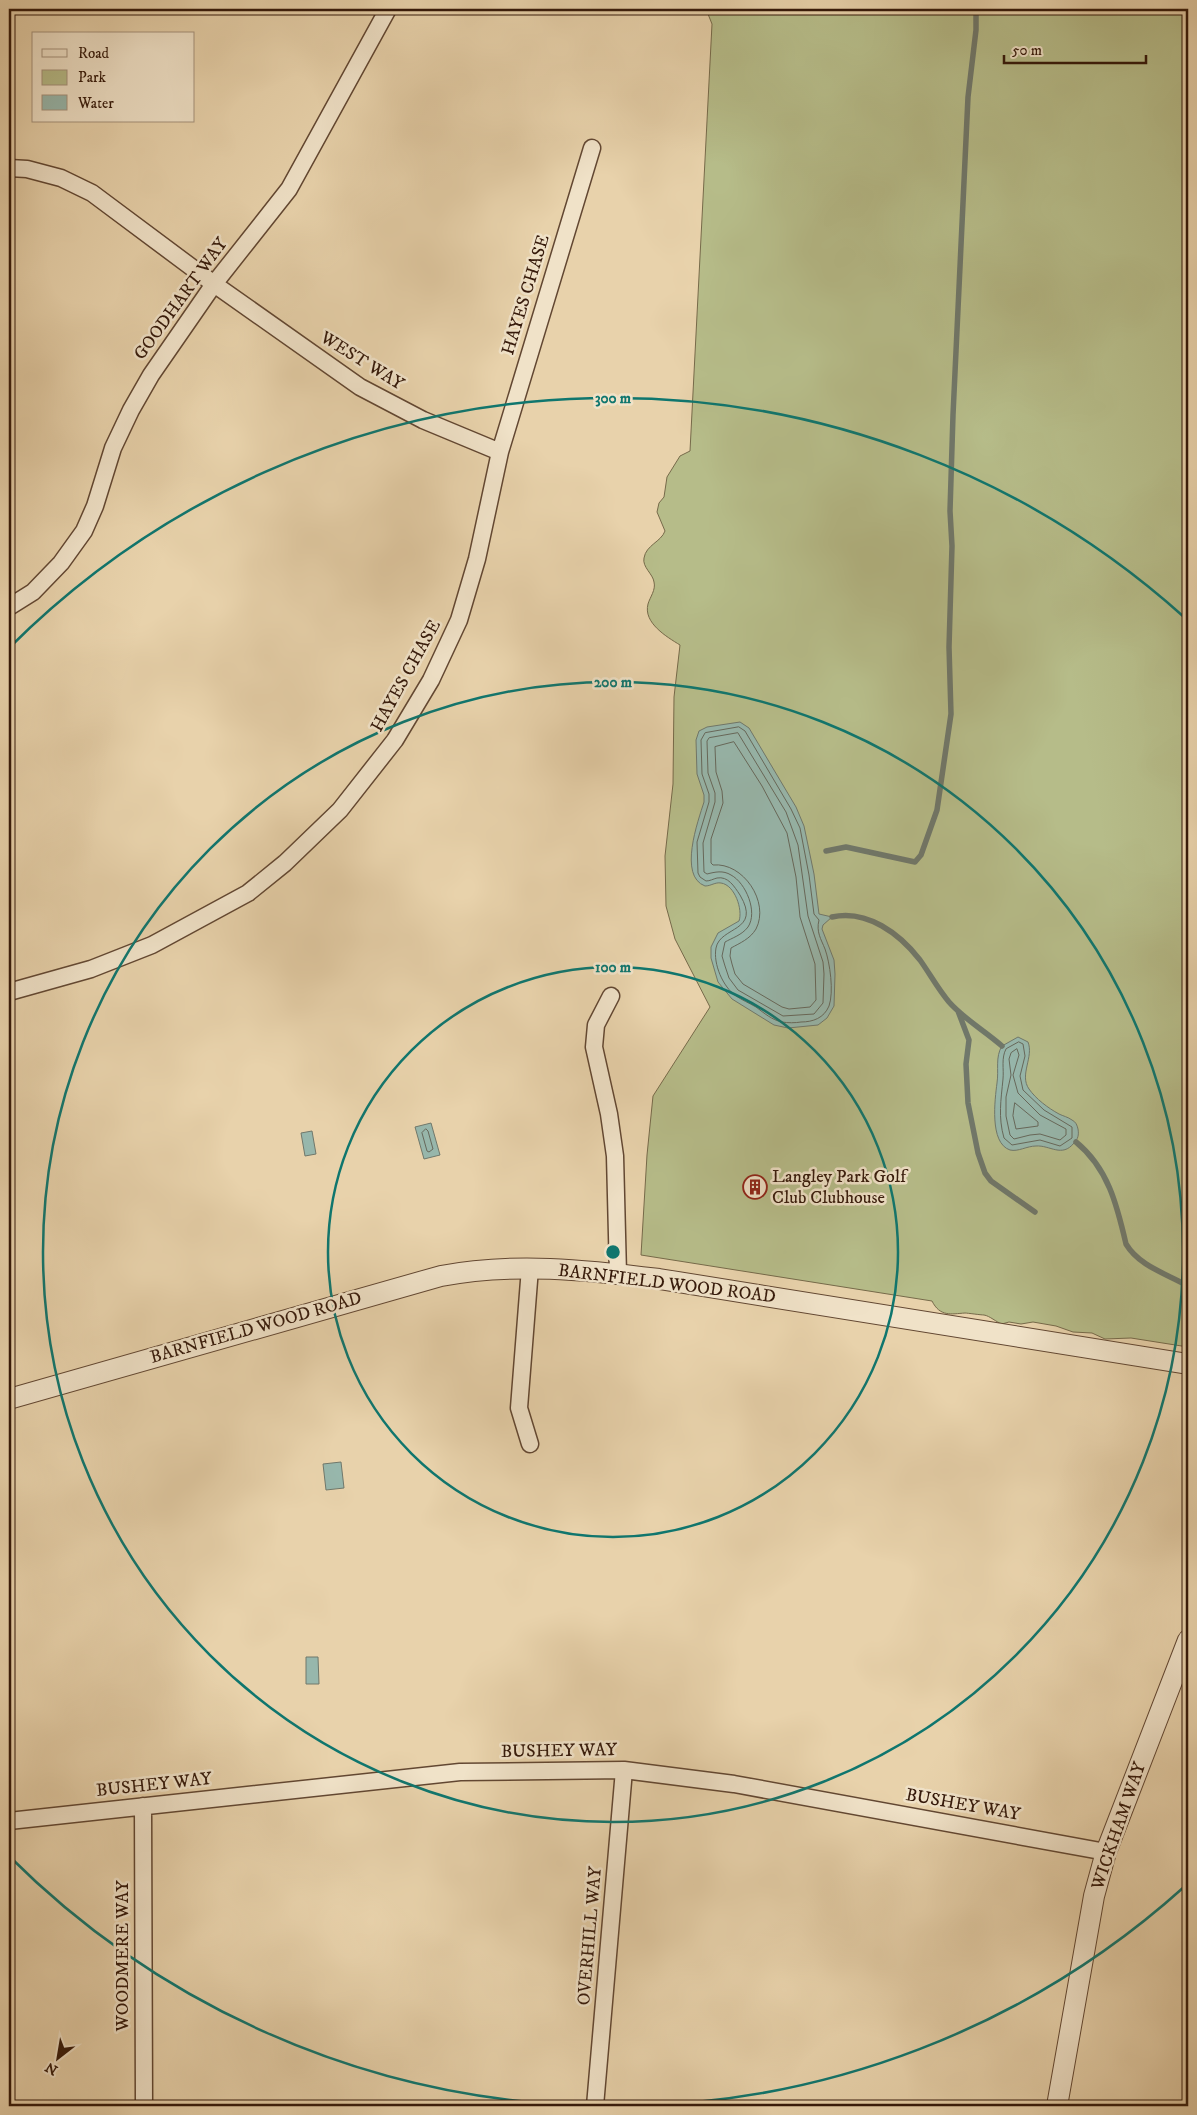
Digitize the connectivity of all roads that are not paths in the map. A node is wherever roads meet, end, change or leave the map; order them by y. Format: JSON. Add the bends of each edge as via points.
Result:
{"nodes":[{"id":1,"x":388,"y":9,"type":"edge"},
{"id":2,"x":592,"y":148,"type":"dead end"},
{"id":3,"x":9,"y":168,"type":"edge"},
{"id":4,"x":214,"y":284,"type":"junction"},
{"id":5,"x":500,"y":452,"type":"junction"},
{"id":6,"x":9,"y":607,"type":"edge"},
{"id":7,"x":9,"y":992,"type":"edge"},
{"id":8,"x":611,"y":996,"type":"dead end"},
{"id":9,"x":530,"y":1268,"type":"junction"},
{"id":10,"x":618,"y":1274,"type":"junction"},
{"id":11,"x":1188,"y":1364,"type":"edge"},
{"id":12,"x":9,"y":1399,"type":"edge"},
{"id":13,"x":530,"y":1444,"type":"dead end"},
{"id":14,"x":1188,"y":1640,"type":"edge"},
{"id":15,"x":624,"y":1770,"type":"junction"},
{"id":16,"x":143,"y":1806,"type":"junction"},
{"id":17,"x":9,"y":1821,"type":"edge"},
{"id":18,"x":1106,"y":1852,"type":"junction"},
{"id":19,"x":144,"y":2106,"type":"edge"},
{"id":20,"x":595,"y":2106,"type":"edge"},
{"id":21,"x":1057,"y":2106,"type":"edge"}],
"edges":[{"from":1,"to":4,"type":"street","name":"GOODHART WAY","via":[[288,189]]},
{"from":2,"to":5,"type":"street","name":"HAYES CHASE"},
{"from":3,"to":4,"type":"street","name":"WEST WAY","via":[[61,178],[92,193]]},
{"from":4,"to":5,"type":"street","name":"WEST WAY","via":[[360,387],[423,420]]},
{"from":4,"to":6,"type":"street","name":"GOODHART WAY","via":[[151,375],[131,410],[113,448],[84,531],[62,563],[33,592]]},
{"from":5,"to":7,"type":"street","name":"HAYES CHASE","via":[[477,559],[459,620],[431,680],[395,740],[340,810],[285,863],[248,893],[152,945],[91,969]]},
{"from":8,"to":10,"type":"street","via":[[596,1026],[594,1047],[615,1156]]},
{"from":9,"to":10,"type":"street","name":"BARNFIELD WOOD ROAD"},
{"from":9,"to":12,"type":"street","name":"BARNFIELD WOOD ROAD","via":[[470,1270],[441,1276]]},
{"from":9,"to":13,"type":"street","via":[[519,1408]]},
{"from":10,"to":11,"type":"street","name":"BARNFIELD WOOD ROAD"},
{"from":14,"to":18,"type":"street","name":"WICKHAM WAY"},
{"from":15,"to":16,"type":"street","name":"BUSHEY WAY","via":[[460,1772]]},
{"from":15,"to":18,"type":"street","name":"BUSHEY WAY","via":[[734,1784]]},
{"from":15,"to":20,"type":"street","name":"OVERHILL WAY"},
{"from":16,"to":17,"type":"street","name":"BUSHEY WAY"},
{"from":16,"to":19,"type":"street","name":"WOODMERE WAY"},
{"from":18,"to":21,"type":"street","name":"WICKHAM WAY","via":[[1094,1896]]}]}
